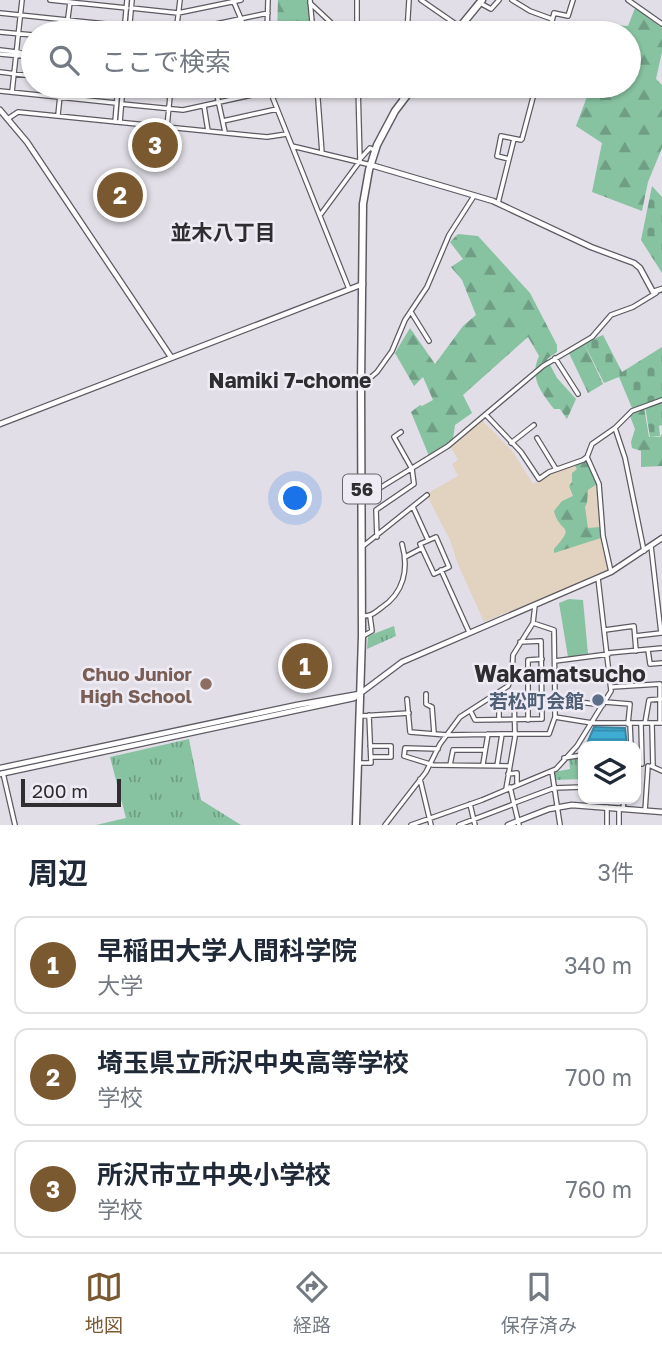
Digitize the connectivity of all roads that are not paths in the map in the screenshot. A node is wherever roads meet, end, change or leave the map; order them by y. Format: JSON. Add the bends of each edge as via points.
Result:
{"nodes":[{"id":1,"x":22,"y":0,"type":"edge"},
{"id":2,"x":50,"y":0,"type":"edge"},
{"id":3,"x":130,"y":0,"type":"edge"},
{"id":4,"x":180,"y":0,"type":"edge"},
{"id":5,"x":241,"y":0,"type":"edge"},
{"id":6,"x":268,"y":0,"type":"edge"},
{"id":7,"x":357,"y":0,"type":"edge"},
{"id":8,"x":409,"y":0,"type":"edge"},
{"id":9,"x":421,"y":0,"type":"edge"},
{"id":10,"x":499,"y":0,"type":"edge"},
{"id":11,"x":512,"y":0,"type":"edge"},
{"id":12,"x":573,"y":0,"type":"edge"},
{"id":13,"x":628,"y":0,"type":"edge"},
{"id":14,"x":70,"y":1,"type":"edge"},
{"id":15,"x":233,"y":1,"type":"edge"},
{"id":16,"x":310,"y":1,"type":"edge"},
{"id":17,"x":479,"y":1,"type":"edge"},
{"id":18,"x":129,"y":8,"type":"junction"},
{"id":19,"x":0,"y":13,"type":"edge"},
{"id":20,"x":178,"y":13,"type":"junction"},
{"id":21,"x":268,"y":13,"type":"junction"},
{"id":22,"x":20,"y":15,"type":"junction"},
{"id":23,"x":241,"y":19,"type":"junction"},
{"id":24,"x":552,"y":19,"type":"joint"},
{"id":25,"x":68,"y":20,"type":"junction"},
{"id":26,"x":76,"y":21,"type":"edge"},
{"id":27,"x":128,"y":21,"type":"edge"},
{"id":28,"x":177,"y":21,"type":"edge"},
{"id":29,"x":231,"y":21,"type":"edge"},
{"id":30,"x":267,"y":21,"type":"edge"},
{"id":31,"x":312,"y":21,"type":"edge"},
{"id":32,"x":330,"y":21,"type":"edge"},
{"id":33,"x":357,"y":21,"type":"edge"},
{"id":34,"x":408,"y":21,"type":"edge"},
{"id":35,"x":447,"y":21,"type":"edge"},
{"id":36,"x":465,"y":21,"type":"edge"},
{"id":37,"x":662,"y":24,"type":"edge"},
{"id":38,"x":0,"y":32,"type":"edge"},
{"id":39,"x":18,"y":34,"type":"junction"},
{"id":40,"x":21,"y":34,"type":"edge"},
{"id":41,"x":0,"y":52,"type":"edge"},
{"id":42,"x":16,"y":53,"type":"junction"},
{"id":43,"x":21,"y":54,"type":"edge"},
{"id":44,"x":0,"y":72,"type":"edge"},
{"id":45,"x":14,"y":73,"type":"junction"},
{"id":46,"x":21,"y":74,"type":"edge"},
{"id":47,"x":0,"y":91,"type":"edge"},
{"id":48,"x":12,"y":92,"type":"junction"},
{"id":49,"x":21,"y":93,"type":"edge"},
{"id":50,"x":60,"y":98,"type":"edge"},
{"id":51,"x":70,"y":98,"type":"edge"},
{"id":52,"x":120,"y":98,"type":"edge"},
{"id":53,"x":170,"y":98,"type":"edge"},
{"id":54,"x":218,"y":98,"type":"edge"},
{"id":55,"x":240,"y":98,"type":"edge"},
{"id":56,"x":273,"y":98,"type":"edge"},
{"id":57,"x":318,"y":98,"type":"edge"},
{"id":58,"x":358,"y":98,"type":"edge"},
{"id":59,"x":402,"y":98,"type":"edge"},
{"id":60,"x":404,"y":98,"type":"edge"},
{"id":61,"x":533,"y":98,"type":"edge"},
{"id":62,"x":402,"y":101,"type":"junction"},
{"id":63,"x":119,"y":103,"type":"junction"},
{"id":64,"x":219,"y":103,"type":"junction"},
{"id":65,"x":204,"y":106,"type":"junction"},
{"id":66,"x":169,"y":108,"type":"junction"},
{"id":67,"x":277,"y":109,"type":"junction"},
{"id":68,"x":0,"y":110,"type":"edge"},
{"id":69,"x":58,"y":116,"type":"junction"},
{"id":70,"x":9,"y":118,"type":"junction"},
{"id":71,"x":223,"y":121,"type":"junction"},
{"id":72,"x":117,"y":122,"type":"junction"},
{"id":73,"x":167,"y":127,"type":"junction"},
{"id":74,"x":208,"y":131,"type":"junction"},
{"id":75,"x":225,"y":133,"type":"junction"},
{"id":76,"x":287,"y":134,"type":"junction"},
{"id":77,"x":514,"y":139,"type":"junction"},
{"id":78,"x":292,"y":146,"type":"junction"},
{"id":79,"x":375,"y":151,"type":"junction"},
{"id":80,"x":322,"y":153,"type":"junction"},
{"id":81,"x":509,"y":159,"type":"junction"},
{"id":82,"x":360,"y":161,"type":"junction"},
{"id":83,"x":370,"y":165,"type":"junction"},
{"id":84,"x":474,"y":196,"type":"junction"},
{"id":85,"x":498,"y":203,"type":"junction"},
{"id":86,"x":320,"y":216,"type":"junction"},
{"id":87,"x":363,"y":284,"type":"junction"},
{"id":88,"x":349,"y":289,"type":"junction"},
{"id":89,"x":662,"y":289,"type":"edge"},
{"id":90,"x":656,"y":293,"type":"junction"},
{"id":91,"x":411,"y":312,"type":"junction"},
{"id":92,"x":429,"y":341,"type":"dead end"},
{"id":93,"x":171,"y":357,"type":"junction"},
{"id":94,"x":555,"y":358,"type":"junction"},
{"id":95,"x":361,"y":386,"type":"junction"},
{"id":96,"x":578,"y":394,"type":"dead end"},
{"id":97,"x":662,"y":400,"type":"edge"},
{"id":98,"x":486,"y":415,"type":"junction"},
{"id":99,"x":0,"y":424,"type":"edge"},
{"id":100,"x":534,"y":425,"type":"dead end"},
{"id":101,"x":615,"y":428,"type":"junction"},
{"id":102,"x":401,"y":432,"type":"dead end"},
{"id":103,"x":537,"y":438,"type":"dead end"},
{"id":104,"x":511,"y":443,"type":"junction"},
{"id":105,"x":587,"y":457,"type":"junction"},
{"id":106,"x":411,"y":467,"type":"junction"},
{"id":107,"x":556,"y":469,"type":"junction"},
{"id":108,"x":427,"y":495,"type":"dead end"},
{"id":109,"x":362,"y":499,"type":"junction"},
{"id":110,"x":413,"y":507,"type":"junction"},
{"id":111,"x":377,"y":537,"type":"junction"},
{"id":112,"x":662,"y":538,"type":"edge"},
{"id":113,"x":428,"y":540,"type":"junction"},
{"id":114,"x":402,"y":544,"type":"dead end"},
{"id":115,"x":650,"y":546,"type":"junction"},
{"id":116,"x":362,"y":547,"type":"junction"},
{"id":117,"x":422,"y":548,"type":"junction"},
{"id":118,"x":644,"y":551,"type":"junction"},
{"id":119,"x":405,"y":557,"type":"junction"},
{"id":120,"x":441,"y":570,"type":"junction"},
{"id":121,"x":611,"y":572,"type":"junction"},
{"id":122,"x":598,"y":578,"type":"junction"},
{"id":123,"x":535,"y":605,"type":"junction"},
{"id":124,"x":366,"y":616,"type":"junction"},
{"id":125,"x":533,"y":623,"type":"junction"},
{"id":126,"x":605,"y":630,"type":"junction"},
{"id":127,"x":469,"y":632,"type":"junction"},
{"id":128,"x":661,"y":633,"type":"edge"},
{"id":129,"x":635,"y":636,"type":"junction"},
{"id":130,"x":520,"y":642,"type":"junction"},
{"id":131,"x":662,"y":648,"type":"edge"},
{"id":132,"x":648,"y":650,"type":"junction"},
{"id":133,"x":636,"y":651,"type":"junction"},
{"id":134,"x":608,"y":654,"type":"junction"},
{"id":135,"x":541,"y":659,"type":"junction"},
{"id":136,"x":554,"y":661,"type":"junction"},
{"id":137,"x":662,"y":663,"type":"edge"},
{"id":138,"x":612,"y":687,"type":"junction"},
{"id":139,"x":499,"y":692,"type":"junction"},
{"id":140,"x":360,"y":694,"type":"junction"},
{"id":141,"x":426,"y":694,"type":"dead end"},
{"id":142,"x":528,"y":696,"type":"junction"},
{"id":143,"x":407,"y":699,"type":"dead end"},
{"id":144,"x":542,"y":699,"type":"junction"},
{"id":145,"x":555,"y":699,"type":"junction"},
{"id":146,"x":661,"y":699,"type":"edge"},
{"id":147,"x":604,"y":703,"type":"junction"},
{"id":148,"x":471,"y":712,"type":"junction"},
{"id":149,"x":409,"y":713,"type":"junction"},
{"id":150,"x":369,"y":715,"type":"junction"},
{"id":151,"x":360,"y":716,"type":"junction"},
{"id":152,"x":555,"y":717,"type":"junction"},
{"id":153,"x":499,"y":720,"type":"junction"},
{"id":154,"x":514,"y":720,"type":"junction"},
{"id":155,"x":528,"y":720,"type":"junction"},
{"id":156,"x":592,"y":723,"type":"junction"},
{"id":157,"x":661,"y":723,"type":"edge"},
{"id":158,"x":629,"y":724,"type":"junction"},
{"id":159,"x":643,"y":724,"type":"junction"},
{"id":160,"x":652,"y":724,"type":"junction"},
{"id":161,"x":434,"y":733,"type":"junction"},
{"id":162,"x":488,"y":734,"type":"junction"},
{"id":163,"x":502,"y":734,"type":"junction"},
{"id":164,"x":514,"y":734,"type":"junction"},
{"id":165,"x":447,"y":735,"type":"junction"},
{"id":166,"x":631,"y":741,"type":"edge"},
{"id":167,"x":370,"y":746,"type":"junction"},
{"id":168,"x":438,"y":749,"type":"junction"},
{"id":169,"x":485,"y":750,"type":"junction"},
{"id":170,"x":578,"y":756,"type":"edge"},
{"id":171,"x":370,"y":758,"type":"junction"},
{"id":172,"x":564,"y":758,"type":"junction"},
{"id":173,"x":0,"y":761,"type":"edge"},
{"id":174,"x":359,"y":763,"type":"junction"},
{"id":175,"x":483,"y":764,"type":"junction"},
{"id":176,"x":642,"y":764,"type":"joint"},
{"id":177,"x":430,"y":765,"type":"junction"},
{"id":178,"x":450,"y":765,"type":"junction"},
{"id":179,"x":497,"y":766,"type":"junction"},
{"id":180,"x":510,"y":766,"type":"junction"},
{"id":181,"x":651,"y":766,"type":"junction"},
{"id":182,"x":1,"y":770,"type":"edge"},
{"id":183,"x":552,"y":771,"type":"junction"},
{"id":184,"x":662,"y":771,"type":"edge"},
{"id":185,"x":508,"y":774,"type":"junction"},
{"id":186,"x":420,"y":779,"type":"junction"},
{"id":187,"x":517,"y":783,"type":"junction"},
{"id":188,"x":578,"y":787,"type":"edge"},
{"id":189,"x":508,"y":788,"type":"junction"},
{"id":190,"x":554,"y":788,"type":"junction"},
{"id":191,"x":470,"y":804,"type":"junction"},
{"id":192,"x":514,"y":804,"type":"junction"},
{"id":193,"x":622,"y":804,"type":"edge"},
{"id":194,"x":589,"y":806,"type":"joint"},
{"id":195,"x":558,"y":807,"type":"junction"},
{"id":196,"x":607,"y":807,"type":"junction"},
{"id":197,"x":621,"y":809,"type":"junction"},
{"id":198,"x":645,"y":811,"type":"junction"},
{"id":199,"x":662,"y":812,"type":"edge"},
{"id":200,"x":429,"y":818,"type":"junction"},
{"id":201,"x":474,"y":822,"type":"edge"},
{"id":202,"x":518,"y":823,"type":"edge"},
{"id":203,"x":15,"y":825,"type":"edge"},
{"id":204,"x":356,"y":825,"type":"edge"},
{"id":205,"x":385,"y":825,"type":"edge"},
{"id":206,"x":411,"y":825,"type":"edge"},
{"id":207,"x":431,"y":825,"type":"edge"},
{"id":208,"x":459,"y":825,"type":"edge"},
{"id":209,"x":508,"y":825,"type":"edge"},
{"id":210,"x":560,"y":825,"type":"edge"},
{"id":211,"x":607,"y":825,"type":"edge"},
{"id":212,"x":619,"y":825,"type":"edge"}],
"edges":[{"from":1,"to":22,"type":"street"},
{"from":2,"to":14,"type":"street"},
{"from":3,"to":18,"type":"street"},
{"from":4,"to":20,"type":"street"},
{"from":5,"to":15,"type":"street"},
{"from":6,"to":21,"type":"street"},
{"from":7,"to":33,"type":"street"},
{"from":8,"to":34,"type":"street"},
{"from":9,"to":35,"type":"street"},
{"from":10,"to":17,"type":"street","via":[[491,9]]},
{"from":11,"to":24,"type":"street"},
{"from":12,"to":24,"type":"street","via":[[568,16],[554,13]]},
{"from":13,"to":37,"type":"street"},
{"from":14,"to":18,"type":"street"},
{"from":14,"to":25,"type":"street"},
{"from":15,"to":20,"type":"street"},
{"from":15,"to":23,"type":"street"},
{"from":16,"to":31,"type":"street"},
{"from":16,"to":32,"type":"street"},
{"from":17,"to":36,"type":"main road"},
{"from":18,"to":20,"type":"street"},
{"from":18,"to":27,"type":"street"},
{"from":19,"to":22,"type":"street"},
{"from":20,"to":28,"type":"street"},
{"from":21,"to":23,"type":"street"},
{"from":21,"to":30,"type":"street"},
{"from":22,"to":25,"type":"street"},
{"from":22,"to":39,"type":"street"},
{"from":23,"to":29,"type":"street"},
{"from":25,"to":26,"type":"street"},
{"from":38,"to":39,"type":"street"},
{"from":39,"to":40,"type":"street"},
{"from":39,"to":42,"type":"street"},
{"from":41,"to":42,"type":"street"},
{"from":42,"to":43,"type":"street"},
{"from":42,"to":45,"type":"street"},
{"from":44,"to":45,"type":"street"},
{"from":45,"to":46,"type":"street"},
{"from":45,"to":48,"type":"street"},
{"from":47,"to":48,"type":"street"},
{"from":48,"to":49,"type":"street"},
{"from":50,"to":69,"type":"street"},
{"from":51,"to":63,"type":"street"},
{"from":52,"to":63,"type":"street"},
{"from":53,"to":66,"type":"street"},
{"from":54,"to":64,"type":"street"},
{"from":55,"to":64,"type":"street"},
{"from":56,"to":67,"type":"street"},
{"from":57,"to":80,"type":"street"},
{"from":58,"to":82,"type":"street"},
{"from":59,"to":62,"type":"street"},
{"from":60,"to":62,"type":"main road","number":"56"},
{"from":61,"to":77,"type":"street","via":[[522,139]]},
{"from":62,"to":79,"type":"main road","number":"56"},
{"from":63,"to":66,"type":"street"},
{"from":63,"to":72,"type":"street"},
{"from":64,"to":65,"type":"street"},
{"from":64,"to":71,"type":"street"},
{"from":65,"to":66,"type":"street"},
{"from":65,"to":74,"type":"street"},
{"from":66,"to":73,"type":"street"},
{"from":67,"to":71,"type":"street"},
{"from":67,"to":76,"type":"street"},
{"from":68,"to":70,"type":"street"},
{"from":69,"to":70,"type":"street","via":[[18,112]]},
{"from":69,"to":72,"type":"street"},
{"from":70,"to":93,"type":"street"},
{"from":71,"to":75,"type":"street"},
{"from":72,"to":73,"type":"street"},
{"from":73,"to":74,"type":"street"},
{"from":74,"to":75,"type":"street"},
{"from":75,"to":76,"type":"street","via":[[267,138]]},
{"from":76,"to":78,"type":"street"},
{"from":77,"to":81,"type":"street"},
{"from":77,"to":81,"type":"street","via":[[501,136],[497,156]]},
{"from":78,"to":80,"type":"street"},
{"from":78,"to":86,"type":"street"},
{"from":79,"to":82,"type":"street","via":[[370,148]]},
{"from":79,"to":83,"type":"main road","number":"56"},
{"from":80,"to":82,"type":"street"},
{"from":81,"to":85,"type":"street"},
{"from":82,"to":83,"type":"street"},
{"from":82,"to":86,"type":"street"},
{"from":83,"to":84,"type":"street"},
{"from":83,"to":87,"type":"main road","number":"56","via":[[363,204]]},
{"from":84,"to":85,"type":"street"},
{"from":84,"to":91,"type":"street"},
{"from":85,"to":90,"type":"street","via":[[634,263]]},
{"from":86,"to":88,"type":"street"},
{"from":87,"to":88,"type":"street"},
{"from":87,"to":95,"type":"main road","number":"56"},
{"from":88,"to":93,"type":"street"},
{"from":89,"to":90,"type":"street"},
{"from":90,"to":94,"type":"street","via":[[611,315],[592,337]]},
{"from":91,"to":92,"type":"street"},
{"from":91,"to":95,"type":"street","via":[[392,351]]},
{"from":93,"to":99,"type":"street"},
{"from":94,"to":96,"type":"street"},
{"from":94,"to":98,"type":"street"},
{"from":95,"to":109,"type":"main road","number":"56"},
{"from":97,"to":101,"type":"street","via":[[632,411]]},
{"from":98,"to":104,"type":"street"},
{"from":98,"to":106,"type":"street","via":[[448,446]]},
{"from":100,"to":104,"type":"street"},
{"from":101,"to":105,"type":"street","via":[[592,444]]},
{"from":101,"to":118,"type":"street"},
{"from":102,"to":106,"type":"street","via":[[394,437]]},
{"from":103,"to":107,"type":"street"},
{"from":104,"to":107,"type":"street","via":[[538,479]]},
{"from":105,"to":107,"type":"street"},
{"from":105,"to":121,"type":"street","via":[[599,484]]},
{"from":106,"to":109,"type":"street"},
{"from":106,"to":111,"type":"street","via":[[414,484],[376,510]]},
{"from":108,"to":110,"type":"street"},
{"from":109,"to":116,"type":"main road","number":"56"},
{"from":110,"to":111,"type":"street"},
{"from":110,"to":113,"type":"street"},
{"from":111,"to":116,"type":"street"},
{"from":112,"to":115,"type":"street"},
{"from":113,"to":117,"type":"street"},
{"from":113,"to":120,"type":"street","via":[[436,537],[445,557],[449,567]]},
{"from":114,"to":119,"type":"street"},
{"from":115,"to":118,"type":"street"},
{"from":115,"to":128,"type":"street"},
{"from":116,"to":124,"type":"main road","number":"56"},
{"from":117,"to":119,"type":"street"},
{"from":117,"to":120,"type":"street","via":[[434,574]]},
{"from":118,"to":121,"type":"street"},
{"from":119,"to":124,"type":"street","via":[[398,592]]},
{"from":120,"to":127,"type":"street"},
{"from":121,"to":122,"type":"street"},
{"from":122,"to":123,"type":"street"},
{"from":122,"to":126,"type":"street"},
{"from":123,"to":125,"type":"street"},
{"from":123,"to":127,"type":"street"},
{"from":124,"to":140,"type":"main road","number":"56"},
{"from":125,"to":130,"type":"street"},
{"from":125,"to":136,"type":"street","via":[[554,629]]},
{"from":126,"to":129,"type":"street","via":[[634,626]]},
{"from":126,"to":134,"type":"street"},
{"from":127,"to":140,"type":"street","via":[[402,662]]},
{"from":128,"to":129,"type":"street"},
{"from":129,"to":133,"type":"street"},
{"from":130,"to":135,"type":"street","via":[[541,641]]},
{"from":130,"to":139,"type":"street","via":[[513,655],[511,681]]},
{"from":131,"to":132,"type":"street"},
{"from":132,"to":133,"type":"street"},
{"from":132,"to":137,"type":"street","via":[[650,664]]},
{"from":133,"to":134,"type":"street"},
{"from":134,"to":136,"type":"street"},
{"from":134,"to":138,"type":"street"},
{"from":135,"to":142,"type":"street","via":[[528,660]]},
{"from":135,"to":144,"type":"street"},
{"from":136,"to":145,"type":"street"},
{"from":138,"to":146,"type":"street","via":[[660,684]]},
{"from":138,"to":147,"type":"street"},
{"from":139,"to":148,"type":"street"},
{"from":139,"to":153,"type":"street"},
{"from":140,"to":151,"type":"main road","number":"56"},
{"from":140,"to":182,"type":"street"},
{"from":141,"to":161,"type":"street"},
{"from":142,"to":154,"type":"street","via":[[514,696]]},
{"from":142,"to":155,"type":"street"},
{"from":143,"to":149,"type":"street"},
{"from":144,"to":145,"type":"street"},
{"from":144,"to":155,"type":"street","via":[[542,719]]},
{"from":145,"to":147,"type":"street"},
{"from":145,"to":152,"type":"street"},
{"from":146,"to":157,"type":"street"},
{"from":146,"to":159,"type":"street","via":[[649,700]]},
{"from":147,"to":156,"type":"street"},
{"from":147,"to":158,"type":"street","via":[[630,704]]},
{"from":148,"to":153,"type":"street","via":[[475,720]]},
{"from":148,"to":165,"type":"street","via":[[460,717]]},
{"from":149,"to":150,"type":"street"},
{"from":149,"to":161,"type":"street","via":[[410,732]]},
{"from":150,"to":151,"type":"street"},
{"from":150,"to":167,"type":"street"},
{"from":151,"to":174,"type":"main road","number":"56"},
{"from":152,"to":156,"type":"street"},
{"from":152,"to":164,"type":"street","via":[[549,734]]},
{"from":153,"to":154,"type":"street"},
{"from":154,"to":155,"type":"street"},
{"from":154,"to":164,"type":"street"},
{"from":156,"to":158,"type":"street"},
{"from":156,"to":172,"type":"street"},
{"from":157,"to":160,"type":"street"},
{"from":158,"to":159,"type":"street"},
{"from":158,"to":166,"type":"street"},
{"from":159,"to":160,"type":"street"},
{"from":159,"to":176,"type":"street"},
{"from":160,"to":181,"type":"street"},
{"from":161,"to":165,"type":"street"},
{"from":162,"to":163,"type":"street"},
{"from":162,"to":165,"type":"street"},
{"from":162,"to":169,"type":"street"},
{"from":163,"to":164,"type":"street"},
{"from":163,"to":179,"type":"street"},
{"from":164,"to":180,"type":"street"},
{"from":165,"to":168,"type":"street"},
{"from":167,"to":171,"type":"street"},
{"from":167,"to":171,"type":"street","via":[[391,746],[391,757]]},
{"from":168,"to":177,"type":"street"},
{"from":168,"to":177,"type":"street","via":[[405,748],[404,756]]},
{"from":169,"to":175,"type":"street"},
{"from":169,"to":178,"type":"street","via":[[453,750]]},
{"from":170,"to":172,"type":"street"},
{"from":171,"to":174,"type":"street","via":[[371,763]]},
{"from":172,"to":183,"type":"street"},
{"from":173,"to":182,"type":"street"},
{"from":174,"to":204,"type":"main road","number":"56"},
{"from":175,"to":178,"type":"street"},
{"from":175,"to":179,"type":"street"},
{"from":176,"to":181,"type":"street"},
{"from":177,"to":178,"type":"street"},
{"from":177,"to":186,"type":"street"},
{"from":179,"to":180,"type":"street"},
{"from":180,"to":185,"type":"street"},
{"from":181,"to":184,"type":"street"},
{"from":181,"to":198,"type":"street"},
{"from":182,"to":203,"type":"street"},
{"from":183,"to":187,"type":"street"},
{"from":183,"to":190,"type":"street"},
{"from":185,"to":187,"type":"street","via":[[517,773]]},
{"from":185,"to":189,"type":"street"},
{"from":186,"to":200,"type":"street"},
{"from":186,"to":205,"type":"street"},
{"from":187,"to":189,"type":"street"},
{"from":188,"to":190,"type":"street"},
{"from":189,"to":191,"type":"street"},
{"from":189,"to":192,"type":"street"},
{"from":190,"to":192,"type":"street"},
{"from":190,"to":195,"type":"street"},
{"from":191,"to":200,"type":"street"},
{"from":191,"to":201,"type":"street"},
{"from":192,"to":201,"type":"street"},
{"from":192,"to":202,"type":"street"},
{"from":193,"to":197,"type":"street"},
{"from":194,"to":195,"type":"street"},
{"from":194,"to":196,"type":"street"},
{"from":195,"to":202,"type":"street"},
{"from":195,"to":210,"type":"street"},
{"from":196,"to":197,"type":"street"},
{"from":196,"to":211,"type":"street"},
{"from":197,"to":198,"type":"street"},
{"from":197,"to":212,"type":"street"},
{"from":198,"to":199,"type":"street"},
{"from":200,"to":206,"type":"street"},
{"from":200,"to":207,"type":"street"},
{"from":201,"to":208,"type":"street"},
{"from":202,"to":209,"type":"street"}]}
